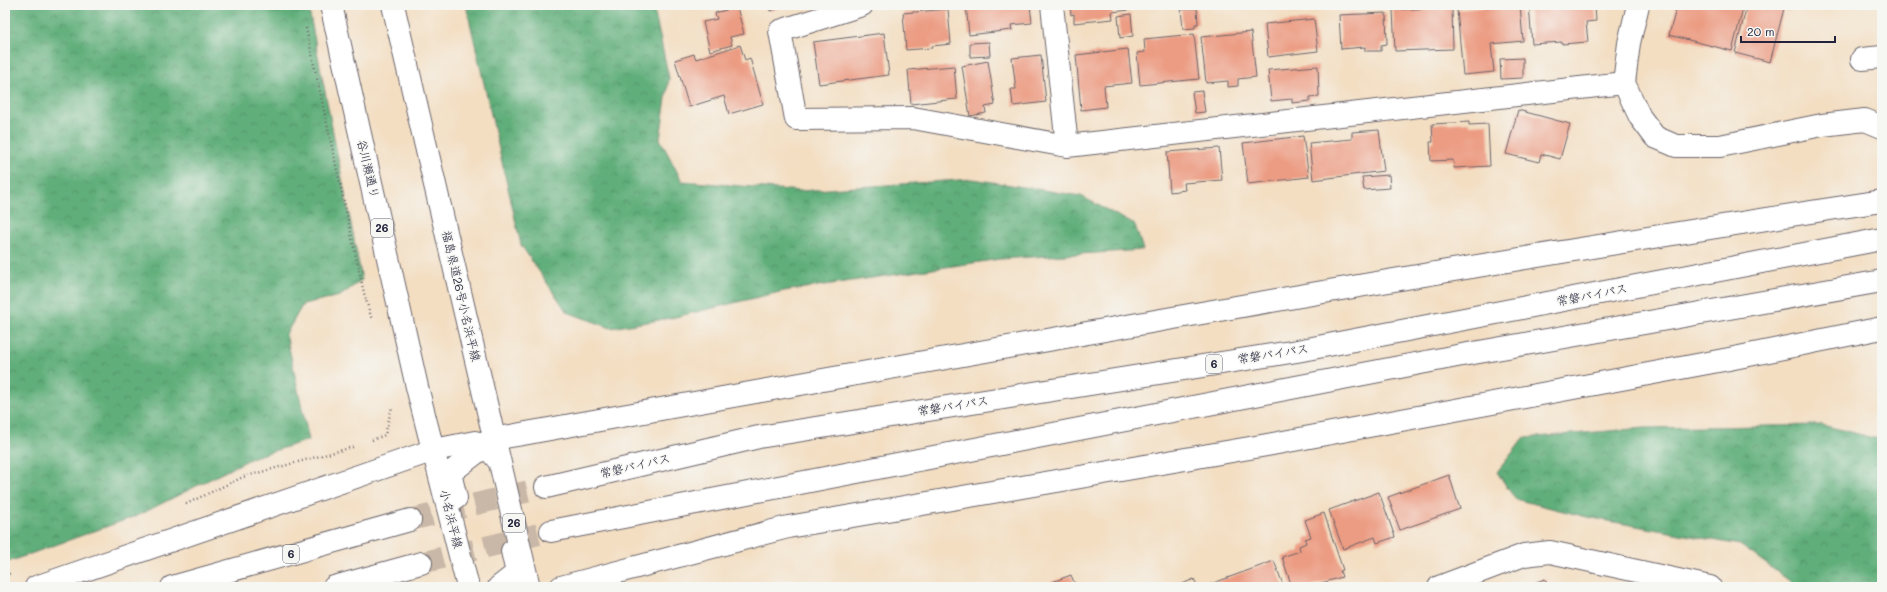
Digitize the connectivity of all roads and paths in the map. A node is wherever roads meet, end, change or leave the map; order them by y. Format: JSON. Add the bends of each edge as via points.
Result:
{"nodes":[{"id":1,"x":301,"y":5,"type":"edge"},
{"id":2,"x":332,"y":5,"type":"edge"},
{"id":3,"x":393,"y":5,"type":"edge"},
{"id":4,"x":862,"y":5,"type":"edge"},
{"id":5,"x":1052,"y":5,"type":"edge"},
{"id":6,"x":1638,"y":5,"type":"edge"},
{"id":7,"x":1624,"y":83,"type":"junction"},
{"id":8,"x":1882,"y":128,"type":"edge"},
{"id":9,"x":1067,"y":146,"type":"junction"},
{"id":10,"x":1882,"y":201,"type":"edge"},
{"id":11,"x":1882,"y":239,"type":"edge"},
{"id":12,"x":1882,"y":281,"type":"edge"},
{"id":13,"x":372,"y":322,"type":"dead end"},
{"id":14,"x":1882,"y":328,"type":"edge"},
{"id":15,"x":391,"y":400,"type":"dead end"},
{"id":16,"x":371,"y":441,"type":"dead end"},
{"id":17,"x":356,"y":446,"type":"dead end"},
{"id":18,"x":492,"y":448,"type":"junction"},
{"id":19,"x":434,"y":450,"type":"junction"},
{"id":20,"x":546,"y":487,"type":"tunnel mouth"},
{"id":21,"x":180,"y":507,"type":"dead end"},
{"id":22,"x":410,"y":520,"type":"tunnel mouth"},
{"id":23,"x":551,"y":531,"type":"tunnel mouth"},
{"id":24,"x":421,"y":563,"type":"tunnel mouth"},
{"id":25,"x":12,"y":572,"type":"dead end"},
{"id":26,"x":5,"y":576,"type":"edge"},
{"id":27,"x":36,"y":587,"type":"edge"},
{"id":28,"x":172,"y":587,"type":"edge"},
{"id":29,"x":334,"y":587,"type":"edge"},
{"id":30,"x":468,"y":587,"type":"edge"},
{"id":31,"x":479,"y":587,"type":"edge"},
{"id":32,"x":499,"y":587,"type":"edge"},
{"id":33,"x":529,"y":587,"type":"edge"},
{"id":34,"x":561,"y":587,"type":"edge"},
{"id":35,"x":1439,"y":587,"type":"edge"},
{"id":36,"x":1710,"y":587,"type":"edge"}],
"edges":[{"from":1,"to":13,"type":"path"},
{"from":2,"to":19,"type":"main road","name":"谷川瀬通り","number":"26","via":[[417,387]]},
{"from":3,"to":18,"type":"main road","name":"福島県道26号小名浜平線","number":"26"},
{"from":4,"to":9,"type":"main road","via":[[780,31],[796,119],[913,118]]},
{"from":5,"to":9,"type":"main road"},
{"from":6,"to":7,"type":"main road","via":[[1629,43]]},
{"from":7,"to":8,"type":"main road","via":[[1640,117],[1655,137],[1676,146],[1720,146],[1822,125],[1865,120]]},
{"from":7,"to":9,"type":"main road"},
{"from":10,"to":18,"type":"main road","via":[[1704,228],[1252,304]]},
{"from":11,"to":20,"type":"main road","name":"常磐バイパス","number":"6","via":[[1297,351],[759,437]]},
{"from":12,"to":23,"type":"main road","via":[[1462,355]]},
{"from":14,"to":34,"type":"main road","via":[[1267,445],[788,527]]},
{"from":15,"to":16,"type":"path","via":[[390,420],[385,435]]},
{"from":17,"to":21,"type":"path","via":[[243,477]]},
{"from":18,"to":19,"type":"main road","via":[[475,442]]},
{"from":18,"to":31,"type":"main road","via":[[450,473]]},
{"from":18,"to":32,"type":"main road","via":[[517,573]]},
{"from":18,"to":33,"type":"main road","name":"福島県道26号小名浜平線","number":"26"},
{"from":19,"to":27,"type":"main road"},
{"from":19,"to":30,"type":"main road","name":"小名浜平線","number":"26"},
{"from":22,"to":28,"type":"main road","number":"6"},
{"from":24,"to":29,"type":"main road"},
{"from":25,"to":26,"type":"path"},
{"from":35,"to":36,"type":"main road","via":[[1524,555],[1550,552]]}]}
